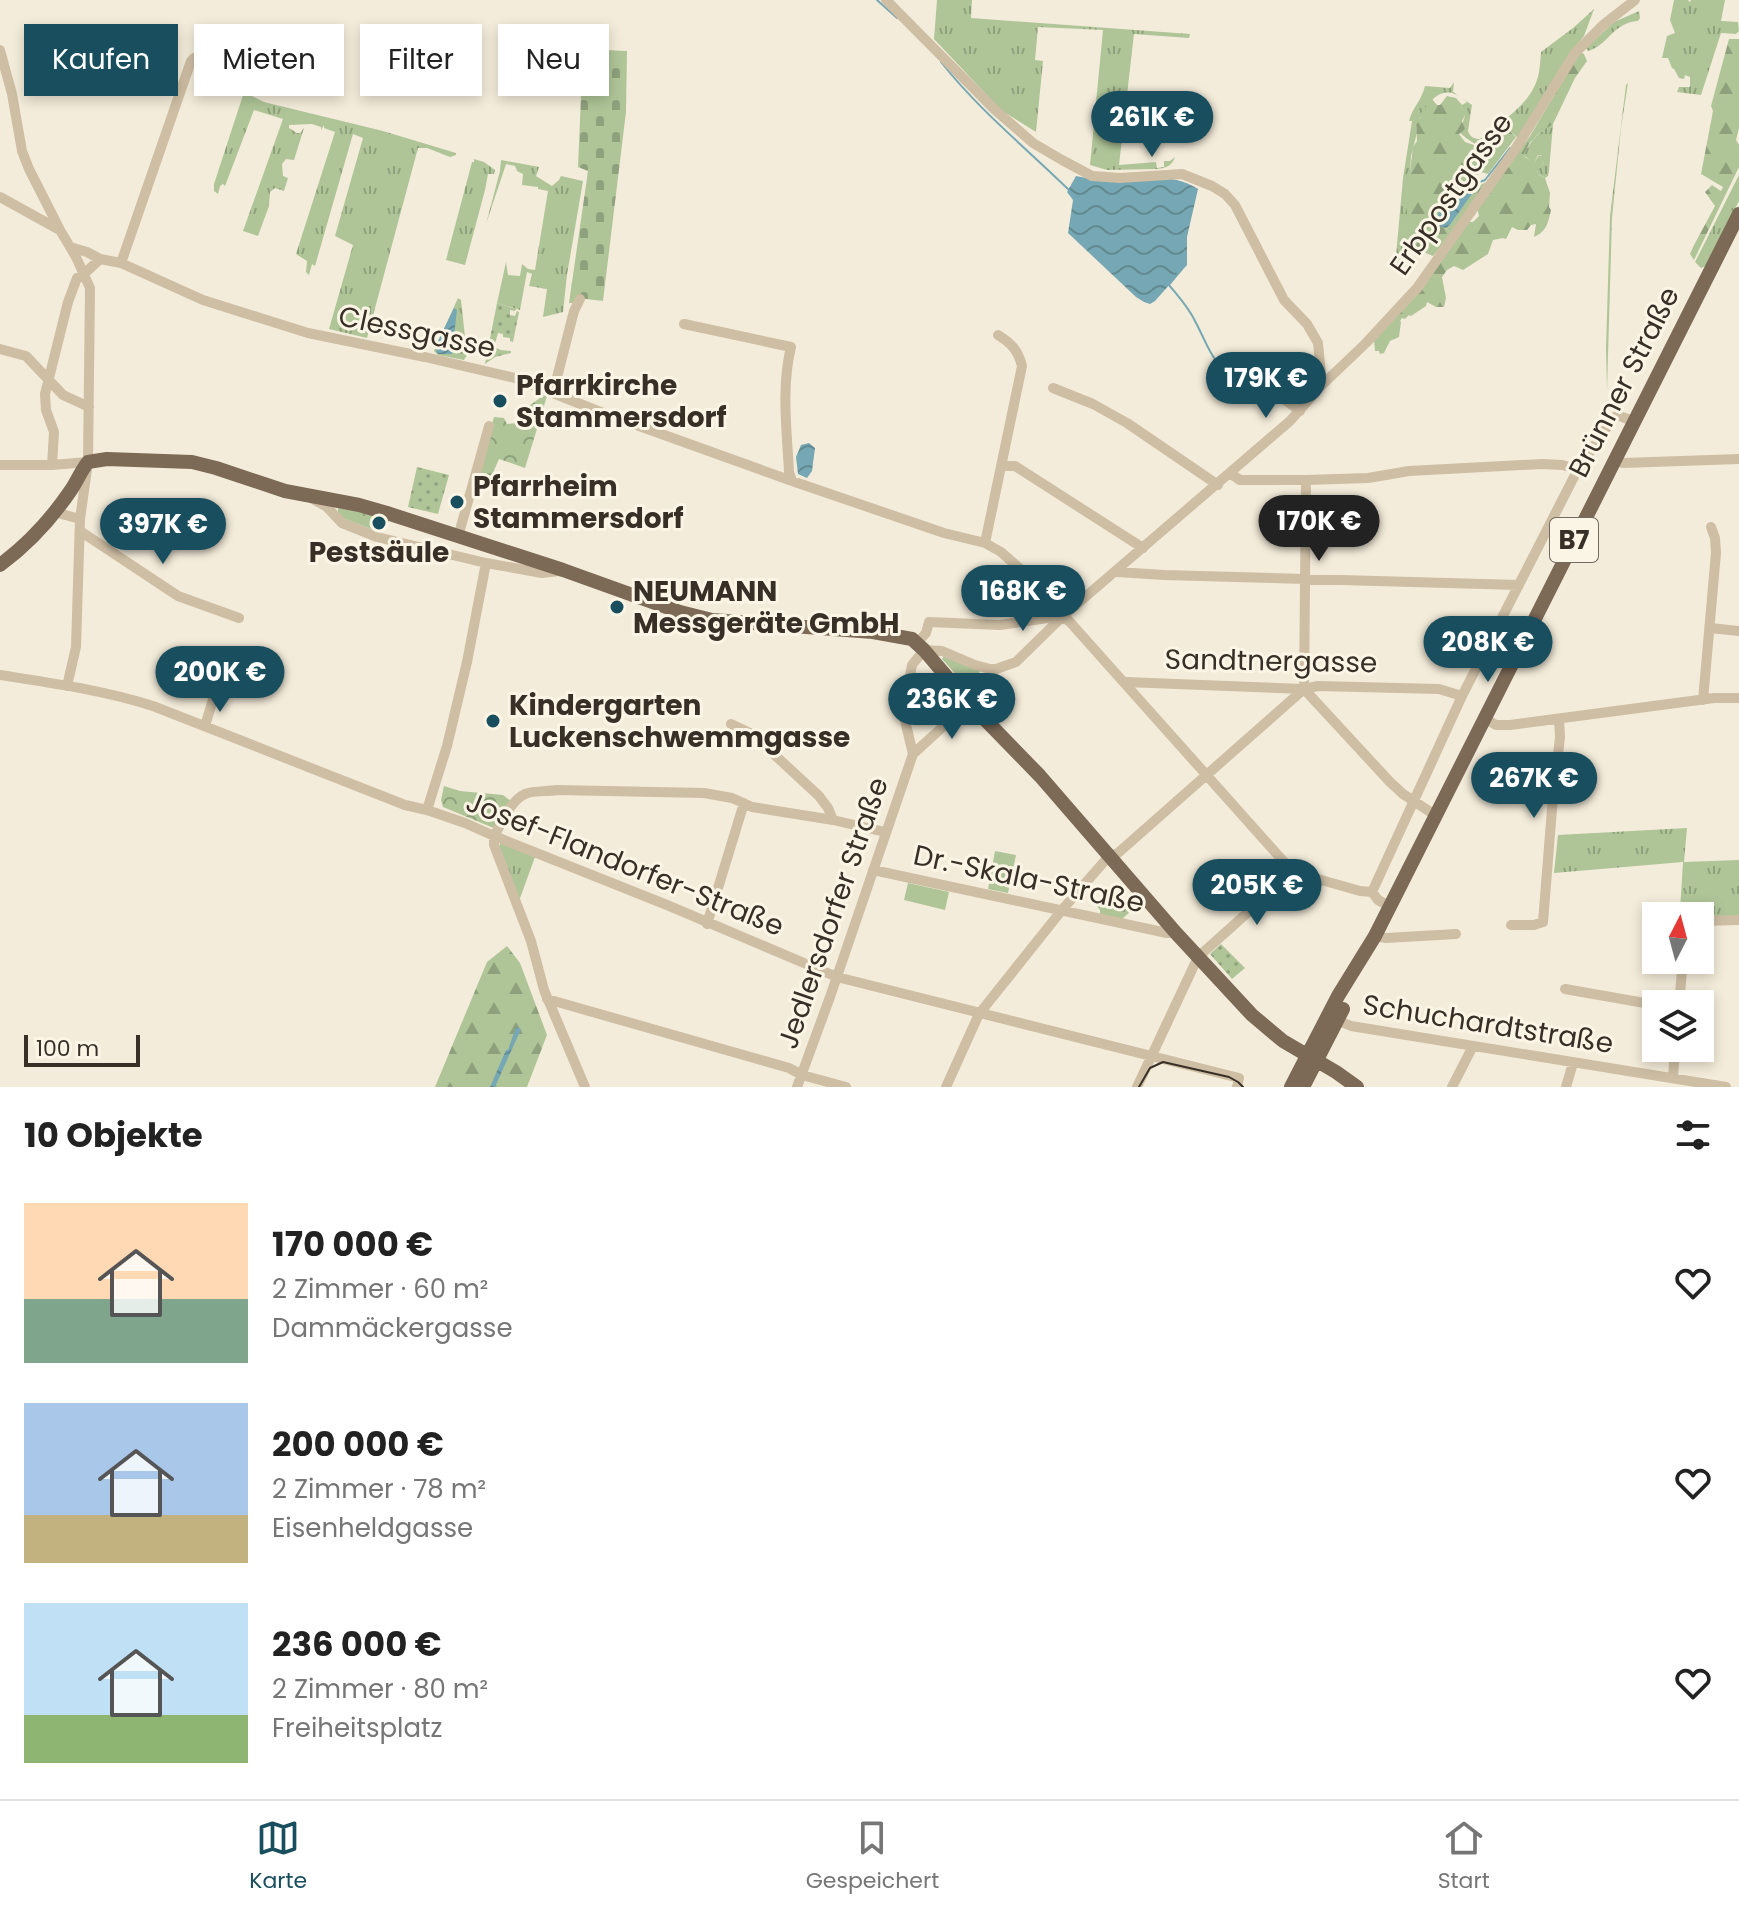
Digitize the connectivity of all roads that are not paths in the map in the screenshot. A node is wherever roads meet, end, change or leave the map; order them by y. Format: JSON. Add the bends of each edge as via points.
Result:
{"nodes":[{"id":1,"x":886,"y":0,"type":"edge"},
{"id":2,"x":1635,"y":0,"type":"edge"},
{"id":3,"x":0,"y":50,"type":"edge"},
{"id":4,"x":194,"y":58,"type":"edge"},
{"id":5,"x":0,"y":197,"type":"edge"},
{"id":6,"x":1739,"y":214,"type":"edge"},
{"id":7,"x":60,"y":230,"type":"junction"},
{"id":8,"x":70,"y":247,"type":"junction"},
{"id":9,"x":100,"y":259,"type":"junction"},
{"id":10,"x":121,"y":263,"type":"junction"},
{"id":11,"x":84,"y":274,"type":"junction"},
{"id":12,"x":580,"y":299,"type":"dead end"},
{"id":13,"x":684,"y":324,"type":"dead end"},
{"id":14,"x":998,"y":335,"type":"dead end"},
{"id":15,"x":0,"y":349,"type":"edge"},
{"id":16,"x":1245,"y":378,"type":"dead end"},
{"id":17,"x":49,"y":379,"type":"junction"},
{"id":18,"x":1322,"y":385,"type":"junction"},
{"id":19,"x":1053,"y":388,"type":"dead end"},
{"id":20,"x":553,"y":393,"type":"junction"},
{"id":21,"x":89,"y":407,"type":"junction"},
{"id":22,"x":1300,"y":411,"type":"junction"},
{"id":23,"x":1633,"y":421,"type":"junction"},
{"id":24,"x":489,"y":426,"type":"dead end"},
{"id":25,"x":1739,"y":459,"type":"edge"},
{"id":26,"x":1614,"y":460,"type":"junction"},
{"id":27,"x":88,"y":462,"type":"junction"},
{"id":28,"x":0,"y":465,"type":"edge"},
{"id":29,"x":52,"y":465,"type":"junction"},
{"id":30,"x":1002,"y":466,"type":"junction"},
{"id":31,"x":1578,"y":469,"type":"junction"},
{"id":32,"x":1231,"y":474,"type":"junction"},
{"id":33,"x":1306,"y":480,"type":"junction"},
{"id":34,"x":792,"y":481,"type":"junction"},
{"id":35,"x":1218,"y":485,"type":"junction"},
{"id":36,"x":306,"y":495,"type":"junction"},
{"id":37,"x":54,"y":512,"type":"junction"},
{"id":38,"x":80,"y":525,"type":"junction"},
{"id":39,"x":1711,"y":527,"type":"dead end"},
{"id":40,"x":458,"y":537,"type":"junction"},
{"id":41,"x":985,"y":543,"type":"junction"},
{"id":42,"x":1143,"y":548,"type":"junction"},
{"id":43,"x":486,"y":563,"type":"junction"},
{"id":44,"x":0,"y":565,"type":"edge"},
{"id":45,"x":563,"y":570,"type":"junction"},
{"id":46,"x":1117,"y":572,"type":"junction"},
{"id":47,"x":1305,"y":579,"type":"junction"},
{"id":48,"x":1519,"y":585,"type":"junction"},
{"id":49,"x":1063,"y":616,"type":"junction"},
{"id":50,"x":239,"y":618,"type":"dead end"},
{"id":51,"x":1710,"y":628,"type":"junction"},
{"id":52,"x":1739,"y":631,"type":"edge"},
{"id":53,"x":921,"y":647,"type":"junction"},
{"id":54,"x":225,"y":659,"type":"dead end"},
{"id":55,"x":996,"y":669,"type":"junction"},
{"id":56,"x":0,"y":675,"type":"edge"},
{"id":57,"x":1126,"y":682,"type":"junction"},
{"id":58,"x":67,"y":686,"type":"junction"},
{"id":59,"x":1304,"y":689,"type":"junction"},
{"id":60,"x":1462,"y":696,"type":"junction"},
{"id":61,"x":1739,"y":698,"type":"edge"},
{"id":62,"x":1703,"y":700,"type":"junction"},
{"id":63,"x":969,"y":703,"type":"junction"},
{"id":64,"x":1484,"y":718,"type":"junction"},
{"id":65,"x":1559,"y":719,"type":"junction"},
{"id":66,"x":731,"y":724,"type":"dead end"},
{"id":67,"x":205,"y":726,"type":"junction"},
{"id":68,"x":913,"y":754,"type":"junction"},
{"id":69,"x":1208,"y":774,"type":"junction"},
{"id":70,"x":1413,"y":801,"type":"junction"},
{"id":71,"x":744,"y":803,"type":"junction"},
{"id":72,"x":427,"y":810,"type":"junction"},
{"id":73,"x":1435,"y":815,"type":"junction"},
{"id":74,"x":833,"y":820,"type":"junction"},
{"id":75,"x":885,"y":832,"type":"junction"},
{"id":76,"x":494,"y":836,"type":"junction"},
{"id":77,"x":1109,"y":856,"type":"junction"},
{"id":78,"x":873,"y":870,"type":"junction"},
{"id":79,"x":1293,"y":872,"type":"junction"},
{"id":80,"x":1372,"y":892,"type":"junction"},
{"id":81,"x":1389,"y":906,"type":"junction"},
{"id":82,"x":1062,"y":910,"type":"junction"},
{"id":83,"x":1739,"y":920,"type":"edge"},
{"id":84,"x":1714,"y":921,"type":"edge"},
{"id":85,"x":707,"y":924,"type":"junction"},
{"id":86,"x":1511,"y":925,"type":"dead end"},
{"id":87,"x":1176,"y":933,"type":"junction"},
{"id":88,"x":1456,"y":934,"type":"dead end"},
{"id":89,"x":1375,"y":936,"type":"junction"},
{"id":90,"x":1198,"y":957,"type":"junction"},
{"id":91,"x":1362,"y":960,"type":"junction"},
{"id":92,"x":837,"y":977,"type":"junction"},
{"id":93,"x":1565,"y":989,"type":"dead end"},
{"id":94,"x":547,"y":999,"type":"junction"},
{"id":95,"x":1642,"y":1003,"type":"edge"},
{"id":96,"x":979,"y":1014,"type":"junction"},
{"id":97,"x":1337,"y":1020,"type":"junction"},
{"id":98,"x":1473,"y":1046,"type":"junction"},
{"id":99,"x":1152,"y":1057,"type":"junction"},
{"id":100,"x":1312,"y":1058,"type":"junction"},
{"id":101,"x":1674,"y":1062,"type":"edge"},
{"id":102,"x":1573,"y":1063,"type":"junction"},
{"id":103,"x":802,"y":1075,"type":"junction"},
{"id":104,"x":1673,"y":1078,"type":"junction"},
{"id":105,"x":1238,"y":1082,"type":"edge"},
{"id":106,"x":585,"y":1087,"type":"edge"},
{"id":107,"x":797,"y":1087,"type":"edge"},
{"id":108,"x":846,"y":1087,"type":"edge"},
{"id":109,"x":946,"y":1087,"type":"edge"},
{"id":110,"x":1137,"y":1087,"type":"edge"},
{"id":111,"x":1291,"y":1087,"type":"edge"},
{"id":112,"x":1303,"y":1087,"type":"edge"},
{"id":113,"x":1357,"y":1087,"type":"edge"},
{"id":114,"x":1452,"y":1087,"type":"edge"},
{"id":115,"x":1566,"y":1087,"type":"edge"},
{"id":116,"x":1726,"y":1087,"type":"edge"}],
"edges":[{"from":1,"to":18,"type":"street","via":[[994,109],[1062,160],[1092,176],[1182,174],[1225,194],[1284,300],[1318,343]]},
{"from":2,"to":18,"type":"street","name":"Erbpostgasse","via":[[1575,53],[1516,148],[1417,288]]},
{"from":3,"to":7,"type":"street","via":[[22,151]]},
{"from":4,"to":10,"type":"street"},
{"from":5,"to":7,"type":"street"},
{"from":6,"to":23,"type":"main road","name":"Brünner Straße","number":"B7"},
{"from":7,"to":8,"type":"street"},
{"from":8,"to":9,"type":"street","name":"Clessgasse"},
{"from":8,"to":11,"type":"street"},
{"from":9,"to":10,"type":"street","name":"Clessgasse"},
{"from":9,"to":11,"type":"street"},
{"from":10,"to":20,"type":"street","name":"Clessgasse","via":[[203,300],[308,333],[515,378]]},
{"from":11,"to":17,"type":"street","via":[[77,278],[68,302]]},
{"from":11,"to":21,"type":"street","via":[[90,288]]},
{"from":12,"to":20,"type":"street"},
{"from":13,"to":34,"type":"street","via":[[791,347],[786,388]]},
{"from":14,"to":30,"type":"street","via":[[1013,344],[1022,366]]},
{"from":15,"to":17,"type":"street","via":[[26,356]]},
{"from":16,"to":22,"type":"street"},
{"from":17,"to":21,"type":"street","via":[[68,399]]},
{"from":17,"to":29,"type":"street","via":[[45,403],[54,432]]},
{"from":18,"to":22,"type":"street","name":"Erbpostgasse"},
{"from":19,"to":35,"type":"street","via":[[1127,423]]},
{"from":20,"to":34,"type":"street","name":"Clessgasse"},
{"from":21,"to":27,"type":"street"},
{"from":22,"to":32,"type":"street","name":"Erbpostgasse"},
{"from":23,"to":26,"type":"main road","name":"Brünner Straße","number":"B7"},
{"from":23,"to":31,"type":"street","name":"Brünner Straße","via":[[1617,415]]},
{"from":24,"to":40,"type":"street"},
{"from":25,"to":26,"type":"street"},
{"from":26,"to":64,"type":"main road","name":"Brünner Straße","number":"B7"},
{"from":27,"to":29,"type":"street"},
{"from":27,"to":36,"type":"main road","via":[[192,462]]},
{"from":27,"to":37,"type":"main road"},
{"from":27,"to":38,"type":"street"},
{"from":28,"to":29,"type":"street"},
{"from":30,"to":41,"type":"street"},
{"from":30,"to":42,"type":"street","via":[[1015,466]]},
{"from":31,"to":33,"type":"street","via":[[1542,464]]},
{"from":31,"to":48,"type":"street","name":"Brünner Straße"},
{"from":32,"to":33,"type":"street","via":[[1240,480]]},
{"from":32,"to":35,"type":"street","name":"Erbpostgasse"},
{"from":33,"to":47,"type":"street"},
{"from":34,"to":41,"type":"street","name":"Clessgasse"},
{"from":35,"to":42,"type":"street","name":"Erbpostgasse"},
{"from":36,"to":40,"type":"main road","via":[[373,509]]},
{"from":36,"to":43,"type":"street","via":[[342,523],[377,537]]},
{"from":37,"to":38,"type":"street"},
{"from":37,"to":44,"type":"main road"},
{"from":38,"to":50,"type":"street","via":[[178,596]]},
{"from":38,"to":58,"type":"street","via":[[76,647]]},
{"from":39,"to":51,"type":"street","via":[[1716,553]]},
{"from":40,"to":45,"type":"main road"},
{"from":41,"to":49,"type":"street","name":"Clessgasse","via":[[1027,575],[1050,608]]},
{"from":42,"to":46,"type":"street","name":"Erbpostgasse"},
{"from":43,"to":45,"type":"street","via":[[542,573]]},
{"from":43,"to":72,"type":"street","via":[[447,746]]},
{"from":45,"to":53,"type":"main road","via":[[712,620],[873,632],[912,639]]},
{"from":46,"to":47,"type":"street"},
{"from":46,"to":49,"type":"street","name":"Erbpostgasse"},
{"from":47,"to":48,"type":"street"},
{"from":47,"to":59,"type":"street"},
{"from":48,"to":60,"type":"street","name":"Brünner Straße"},
{"from":49,"to":53,"type":"street","via":[[1000,625],[929,622]]},
{"from":49,"to":55,"type":"street","name":"Erbpostgasse","via":[[1016,662]]},
{"from":49,"to":57,"type":"street","name":"Clessgasse"},
{"from":51,"to":52,"type":"street"},
{"from":51,"to":62,"type":"street"},
{"from":53,"to":55,"type":"street"},
{"from":53,"to":63,"type":"main road"},
{"from":53,"to":68,"type":"street","via":[[903,712]]},
{"from":54,"to":67,"type":"street"},
{"from":55,"to":63,"type":"street"},
{"from":56,"to":58,"type":"street","name":"Josef-Flandorfer-Straße"},
{"from":57,"to":59,"type":"street","name":"Sandtnergasse"},
{"from":57,"to":69,"type":"street","name":"Clessgasse"},
{"from":58,"to":67,"type":"street","name":"Josef-Flandorfer-Straße","via":[[129,698]]},
{"from":59,"to":60,"type":"street","name":"Sandtnergasse","via":[[1439,689]]},
{"from":59,"to":69,"type":"street"},
{"from":59,"to":70,"type":"street"},
{"from":60,"to":70,"type":"street","name":"Brünner Straße"},
{"from":61,"to":62,"type":"street"},
{"from":62,"to":65,"type":"street"},
{"from":63,"to":68,"type":"street"},
{"from":63,"to":77,"type":"main road"},
{"from":64,"to":65,"type":"street","via":[[1494,725]]},
{"from":64,"to":73,"type":"main road","name":"Brünner Straße","number":"B7"},
{"from":65,"to":86,"type":"street","via":[[1543,922]]},
{"from":66,"to":74,"type":"street","via":[[752,734],[819,796]]},
{"from":67,"to":72,"type":"street","name":"Josef-Flandorfer-Straße"},
{"from":68,"to":75,"type":"street","name":"Jedlersdorfer Straße"},
{"from":69,"to":77,"type":"street"},
{"from":69,"to":79,"type":"street","name":"Clessgasse"},
{"from":70,"to":73,"type":"street"},
{"from":70,"to":80,"type":"street","name":"Brünner Straße"},
{"from":71,"to":74,"type":"street","name":"Dr.-Skala-Straße"},
{"from":71,"to":76,"type":"street","name":"Dr.-Skala-Straße","via":[[704,793],[526,794]]},
{"from":71,"to":85,"type":"street"},
{"from":72,"to":76,"type":"street","name":"Josef-Flandorfer-Straße"},
{"from":73,"to":81,"type":"main road","name":"Brünner Straße","number":"B7"},
{"from":74,"to":75,"type":"street","name":"Dr.-Skala-Straße"},
{"from":75,"to":78,"type":"street","name":"Jedlersdorfer Straße"},
{"from":76,"to":85,"type":"street","name":"Josef-Flandorfer-Straße"},
{"from":76,"to":94,"type":"street"},
{"from":77,"to":82,"type":"street"},
{"from":77,"to":87,"type":"main road"},
{"from":78,"to":82,"type":"street","name":"Dr.-Skala-Straße"},
{"from":78,"to":92,"type":"street","name":"Jedlersdorfer Straße"},
{"from":79,"to":80,"type":"street"},
{"from":79,"to":90,"type":"street"},
{"from":80,"to":81,"type":"street"},
{"from":81,"to":89,"type":"main road","name":"Brünner Straße","number":"B7"},
{"from":82,"to":87,"type":"street","name":"Dr.-Skala-Straße"},
{"from":82,"to":96,"type":"street"},
{"from":83,"to":84,"type":"street"},
{"from":85,"to":92,"type":"street","name":"Josef-Flandorfer-Straße"},
{"from":87,"to":90,"type":"main road"},
{"from":88,"to":89,"type":"street"},
{"from":89,"to":91,"type":"main road","name":"Brünner Straße","number":"B7"},
{"from":90,"to":99,"type":"street"},
{"from":90,"to":100,"type":"main road","via":[[1252,1015]]},
{"from":91,"to":97,"type":"main road","name":"Brünner Straße","number":"B7"},
{"from":91,"to":100,"type":"main road","name":"Brünner Straße","number":"B7","via":[[1338,996]]},
{"from":92,"to":96,"type":"street","name":"Josef-Flandorfer-Straße"},
{"from":92,"to":103,"type":"street","name":"Jedlersdorfer Straße"},
{"from":93,"to":95,"type":"street"},
{"from":94,"to":103,"type":"street"},
{"from":94,"to":106,"type":"street"},
{"from":96,"to":99,"type":"street","name":"Josef-Flandorfer-Straße"},
{"from":96,"to":109,"type":"street"},
{"from":97,"to":98,"type":"street","name":"Schuchardtstraße"},
{"from":97,"to":100,"type":"main road","name":"Brünner Straße","number":"B7"},
{"from":98,"to":102,"type":"street","name":"Schuchardtstraße"},
{"from":98,"to":114,"type":"street"},
{"from":99,"to":105,"type":"street","name":"Josef-Flandorfer-Straße"},
{"from":99,"to":110,"type":"street"},
{"from":100,"to":111,"type":"main road","name":"Brünner Straße","number":"B7"},
{"from":100,"to":112,"type":"main road","name":"Brünner Straße","number":"B7"},
{"from":100,"to":113,"type":"main road"},
{"from":101,"to":104,"type":"street"},
{"from":102,"to":104,"type":"street","name":"Schuchardtstraße"},
{"from":102,"to":115,"type":"street"},
{"from":103,"to":107,"type":"street","name":"Jedlersdorfer Straße"},
{"from":103,"to":108,"type":"street"},
{"from":104,"to":116,"type":"street","name":"Schuchardtstraße"}]}
